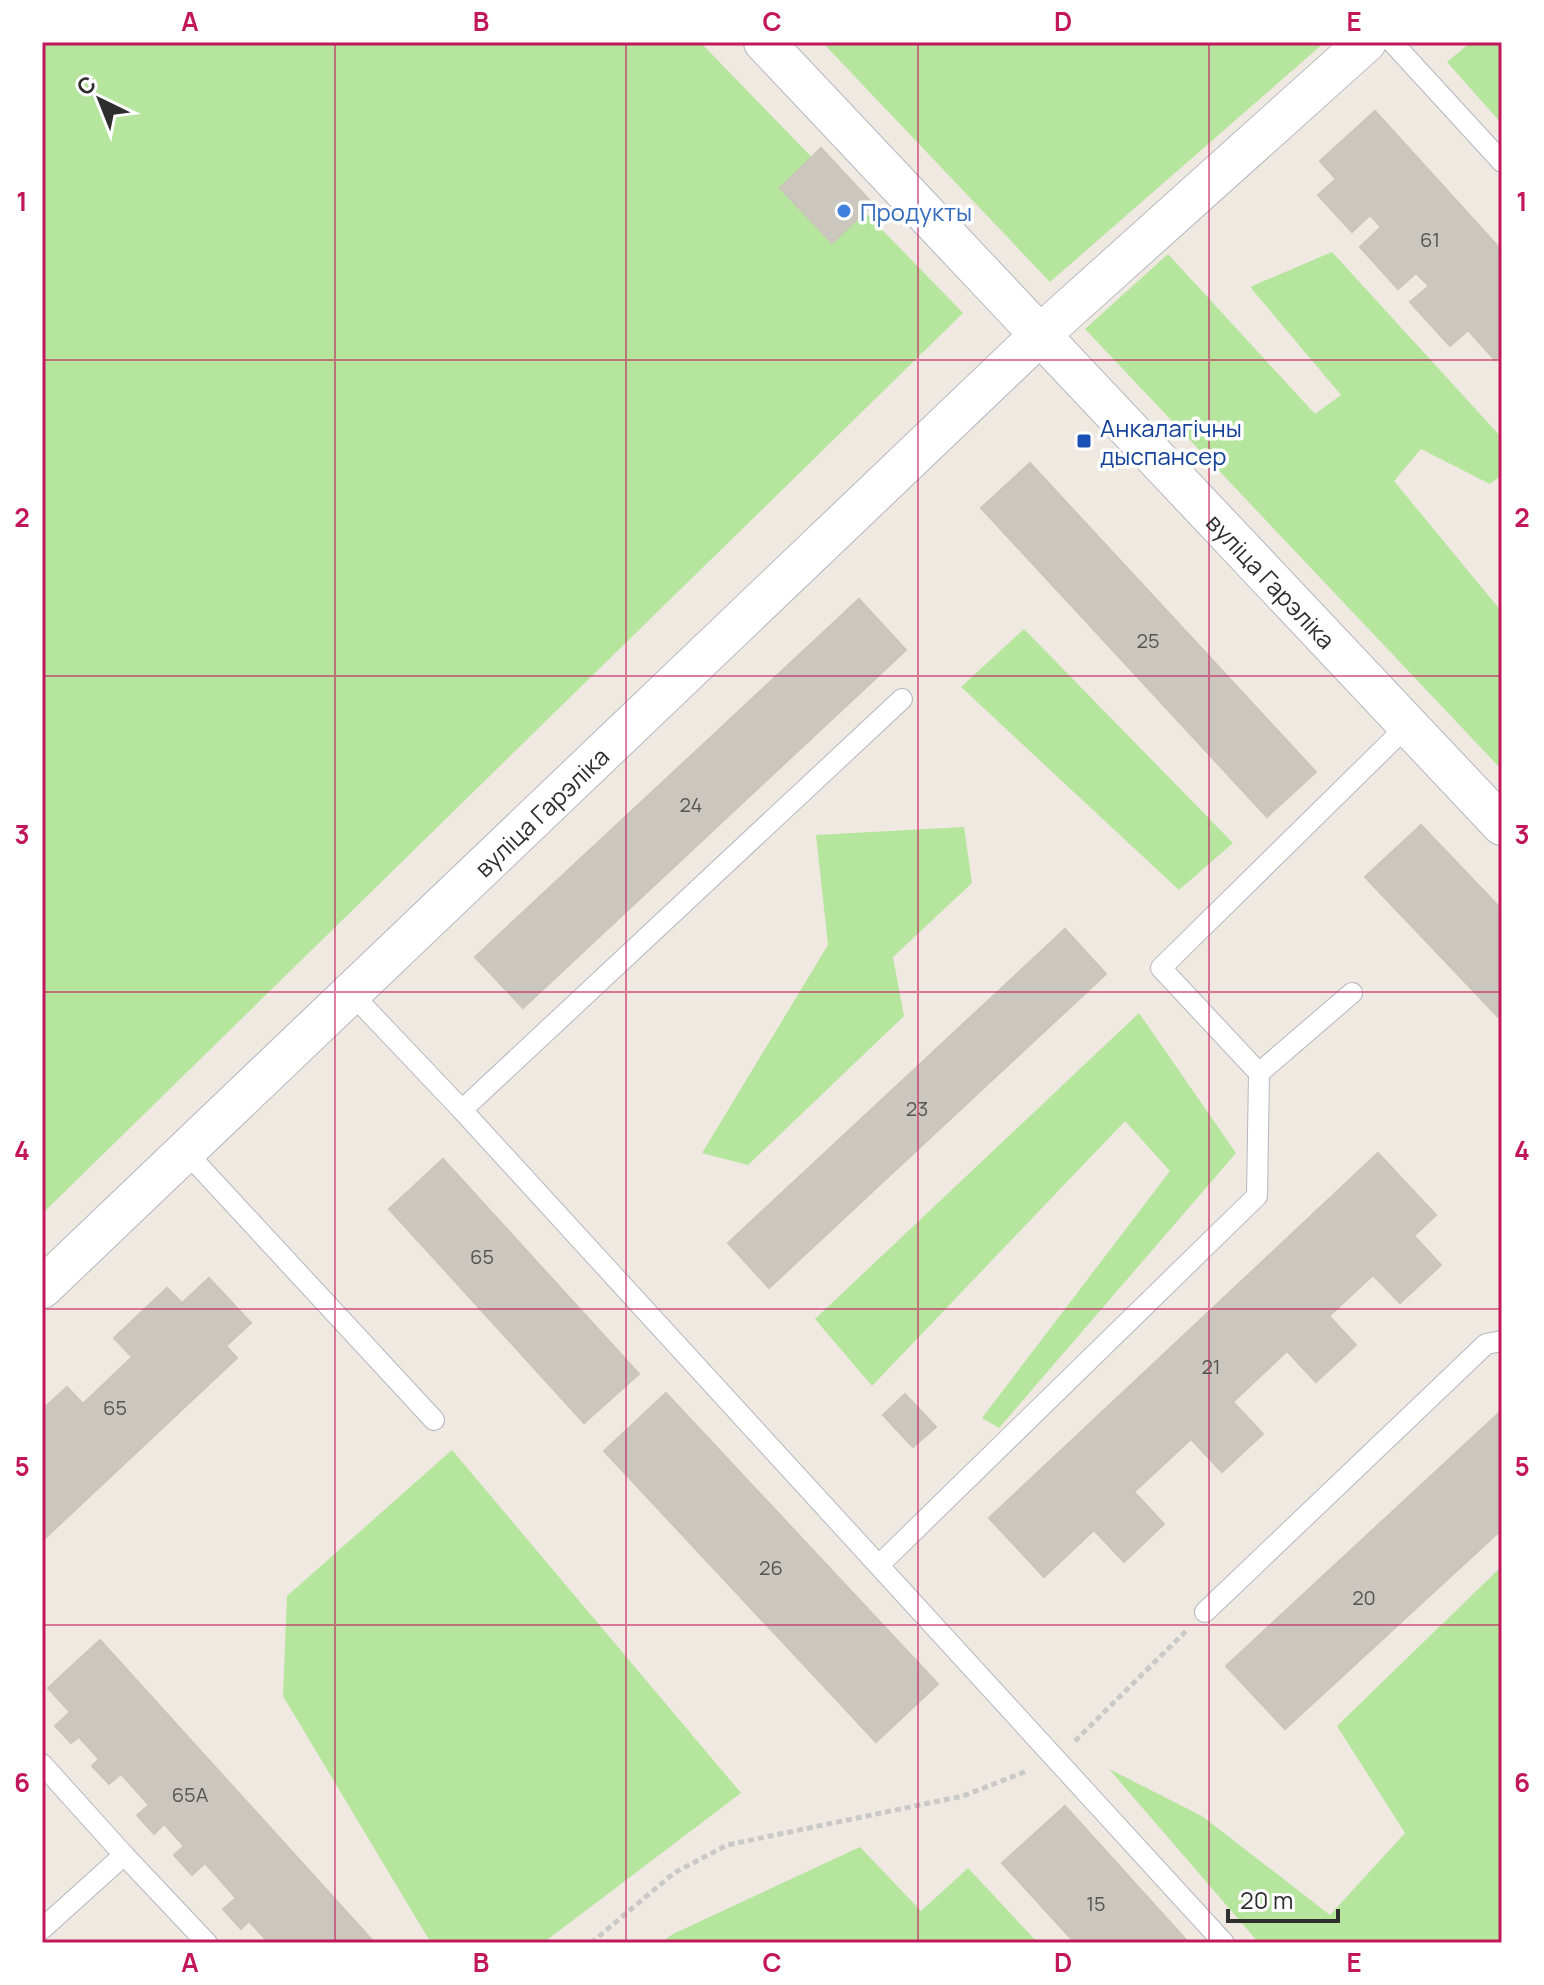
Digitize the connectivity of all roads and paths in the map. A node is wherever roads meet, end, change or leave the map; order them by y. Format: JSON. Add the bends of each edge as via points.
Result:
{"nodes":[{"id":1,"x":764,"y":42,"type":"edge"},
{"id":2,"x":1366,"y":42,"type":"edge"},
{"id":3,"x":1392,"y":42,"type":"edge"},
{"id":4,"x":1502,"y":162,"type":"edge"},
{"id":5,"x":1041,"y":334,"type":"junction"},
{"id":6,"x":902,"y":699,"type":"dead end"},
{"id":7,"x":1408,"y":725,"type":"junction"},
{"id":8,"x":1502,"y":825,"type":"edge"},
{"id":9,"x":351,"y":993,"type":"junction"},
{"id":10,"x":1352,"y":993,"type":"dead end"},
{"id":11,"x":1259,"y":1073,"type":"junction"},
{"id":12,"x":462,"y":1110,"type":"junction"},
{"id":13,"x":186,"y":1152,"type":"junction"},
{"id":14,"x":42,"y":1288,"type":"edge"},
{"id":15,"x":1502,"y":1341,"type":"edge"},
{"id":16,"x":434,"y":1420,"type":"dead end"},
{"id":17,"x":879,"y":1565,"type":"junction"},
{"id":18,"x":1205,"y":1612,"type":"joint"},
{"id":19,"x":1056,"y":1760,"type":"junction"},
{"id":20,"x":42,"y":1764,"type":"edge"},
{"id":21,"x":124,"y":1855,"type":"junction"},
{"id":22,"x":42,"y":1929,"type":"edge"},
{"id":23,"x":207,"y":1943,"type":"edge"},
{"id":24,"x":591,"y":1943,"type":"edge"},
{"id":25,"x":1224,"y":1943,"type":"edge"}],
"edges":[{"from":1,"to":5,"type":"street","name":"вуліца Гарэліка"},
{"from":2,"to":5,"type":"street","name":"вуліца Гарэліка"},
{"from":3,"to":4,"type":"lane"},
{"from":5,"to":7,"type":"street","name":"вуліца Гарэліка"},
{"from":5,"to":9,"type":"street","name":"вуліца Гарэліка"},
{"from":6,"to":12,"type":"lane"},
{"from":7,"to":8,"type":"street","name":"вуліца Гарэліка"},
{"from":7,"to":11,"type":"lane","via":[[1161,968]]},
{"from":9,"to":12,"type":"lane"},
{"from":9,"to":13,"type":"street","name":"вуліца Гарэліка"},
{"from":10,"to":11,"type":"lane"},
{"from":11,"to":17,"type":"lane","via":[[1257,1196]]},
{"from":12,"to":17,"type":"lane"},
{"from":13,"to":14,"type":"street","name":"вуліца Гарэліка"},
{"from":13,"to":16,"type":"lane"},
{"from":15,"to":18,"type":"lane","via":[[1486,1344]]},
{"from":17,"to":19,"type":"lane"},
{"from":18,"to":19,"type":"path"},
{"from":19,"to":24,"type":"path","via":[[963,1796],[727,1845],[674,1873]]},
{"from":19,"to":25,"type":"lane"},
{"from":20,"to":21,"type":"lane"},
{"from":21,"to":22,"type":"lane"},
{"from":21,"to":23,"type":"lane"}]}
